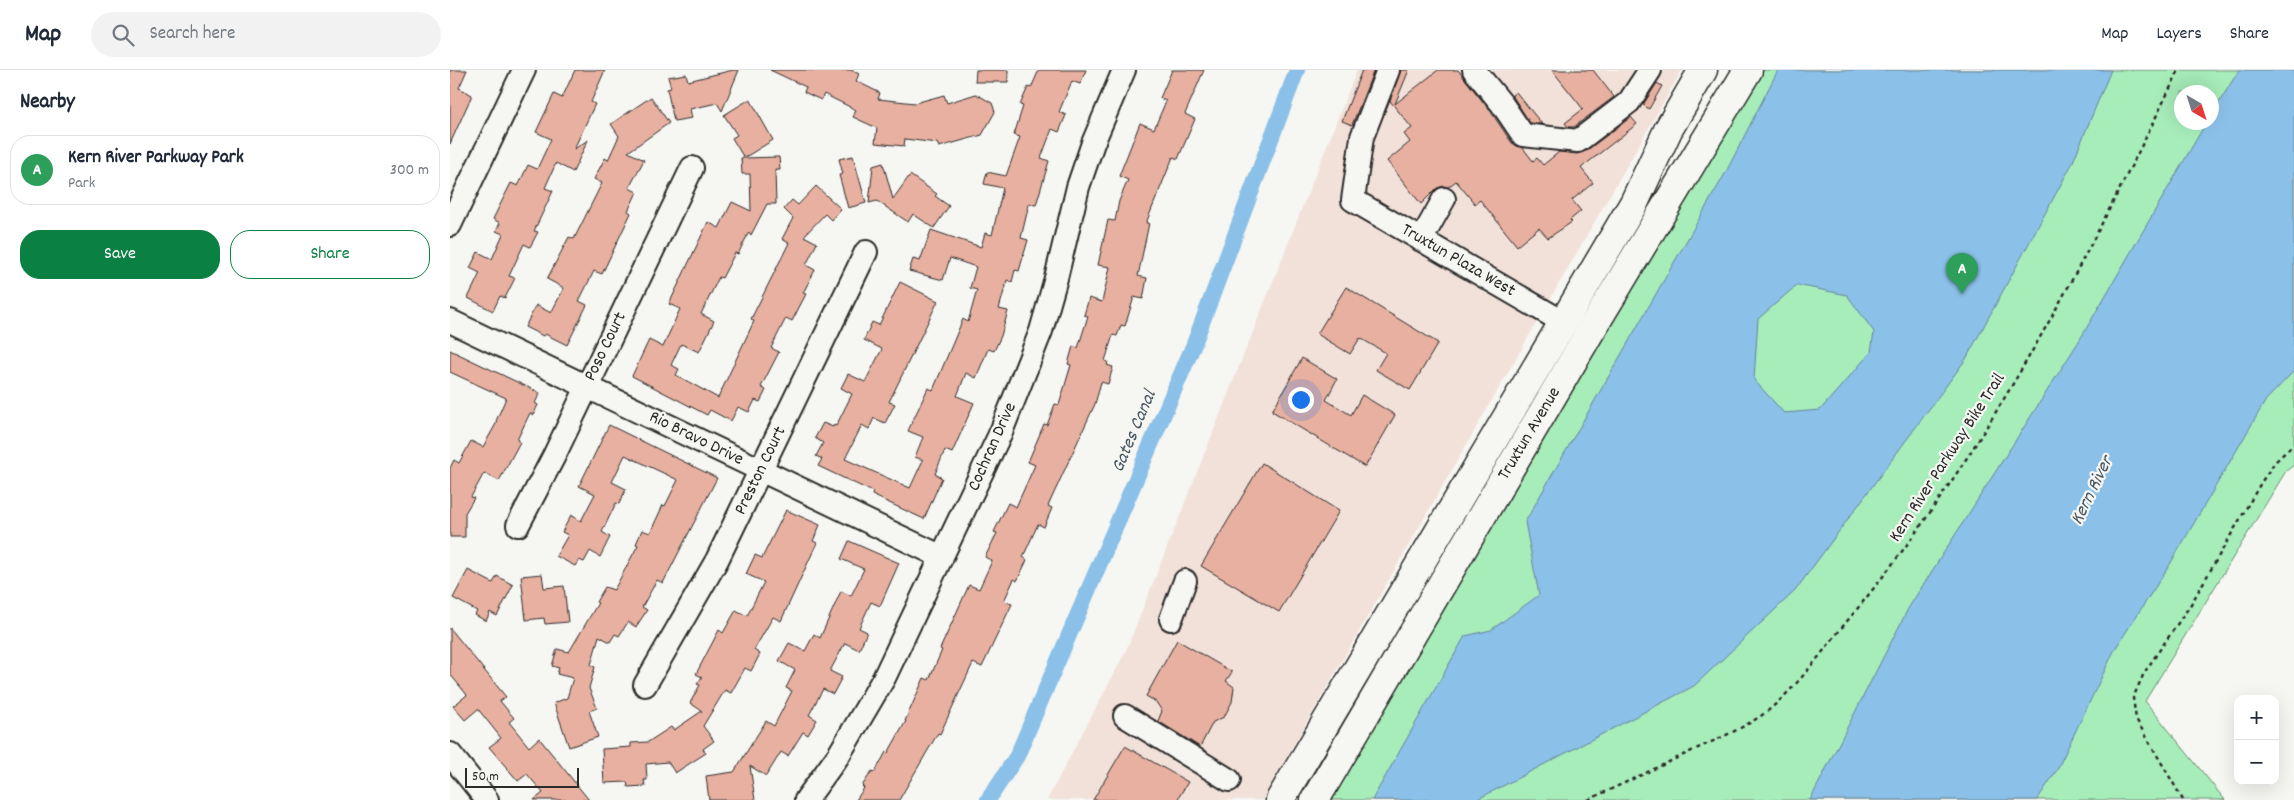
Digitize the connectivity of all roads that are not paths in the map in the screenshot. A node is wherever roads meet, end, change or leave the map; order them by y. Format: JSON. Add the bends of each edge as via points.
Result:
{"nodes":[{"id":1,"x":524,"y":70,"type":"edge"},
{"id":2,"x":1124,"y":70,"type":"edge"},
{"id":3,"x":1388,"y":70,"type":"edge"},
{"id":4,"x":1474,"y":70,"type":"edge"},
{"id":5,"x":1650,"y":70,"type":"edge"},
{"id":6,"x":1703,"y":70,"type":"edge"},
{"id":7,"x":1748,"y":70,"type":"edge"},
{"id":8,"x":692,"y":168,"type":"dead end"},
{"id":9,"x":1444,"y":199,"type":"dead end"},
{"id":10,"x":450,"y":225,"type":"edge"},
{"id":11,"x":1422,"y":240,"type":"junction"},
{"id":12,"x":866,"y":252,"type":"dead end"},
{"id":13,"x":1634,"y":262,"type":"junction"},
{"id":14,"x":450,"y":320,"type":"edge"},
{"id":15,"x":1563,"y":322,"type":"junction"},
{"id":16,"x":587,"y":386,"type":"junction"},
{"id":17,"x":1519,"y":453,"type":"junction"},
{"id":18,"x":762,"y":470,"type":"junction"},
{"id":19,"x":518,"y":526,"type":"dead end"},
{"id":20,"x":942,"y":557,"type":"junction"},
{"id":21,"x":1185,"y":581,"type":"dead end"},
{"id":22,"x":1171,"y":619,"type":"dead end"},
{"id":23,"x":645,"y":684,"type":"dead end"},
{"id":24,"x":1125,"y":716,"type":"dead end"},
{"id":25,"x":450,"y":754,"type":"edge"},
{"id":26,"x":1229,"y":780,"type":"dead end"},
{"id":27,"x":487,"y":800,"type":"edge"},
{"id":28,"x":806,"y":800,"type":"edge"},
{"id":29,"x":1280,"y":800,"type":"edge"},
{"id":30,"x":1315,"y":800,"type":"edge"}],
"edges":[{"from":1,"to":10,"type":"street"},
{"from":2,"to":20,"type":"street","name":"Cochran Drive","via":[[1078,187],[1056,278],[1022,382]]},
{"from":3,"to":11,"type":"street","name":"Truxtun Plaza West","via":[[1362,137],[1353,200]]},
{"from":4,"to":5,"type":"street","via":[[1523,135],[1578,141],[1629,102]]},
{"from":6,"to":15,"type":"main road","name":"Truxtun Avenue","via":[[1668,130],[1634,203]]},
{"from":7,"to":13,"type":"main road","name":"Truxtun Avenue"},
{"from":8,"to":16,"type":"street","name":"Poso Court"},
{"from":9,"to":11,"type":"street"},
{"from":11,"to":15,"type":"street","name":"Truxtun Plaza West"},
{"from":12,"to":18,"type":"street","name":"Preston Court"},
{"from":13,"to":15,"type":"main road","via":[[1588,309]]},
{"from":13,"to":17,"type":"main road","name":"Truxtun Avenue"},
{"from":14,"to":16,"type":"street","name":"Rio Bravo Drive"},
{"from":15,"to":17,"type":"main road","via":[[1564,348]]},
{"from":15,"to":29,"type":"main road","name":"Truxtun Avenue"},
{"from":16,"to":18,"type":"street","name":"Rio Bravo Drive"},
{"from":16,"to":19,"type":"street","name":"Poso Court"},
{"from":17,"to":30,"type":"main road","name":"Truxtun Avenue"},
{"from":18,"to":20,"type":"street","name":"Rio Bravo Drive"},
{"from":18,"to":23,"type":"street","name":"Preston Court","via":[[718,560]]},
{"from":20,"to":28,"type":"street","name":"Cochran Drive","via":[[862,718]]},
{"from":21,"to":22,"type":"street"},
{"from":24,"to":26,"type":"street"},
{"from":25,"to":27,"type":"street"}]}
